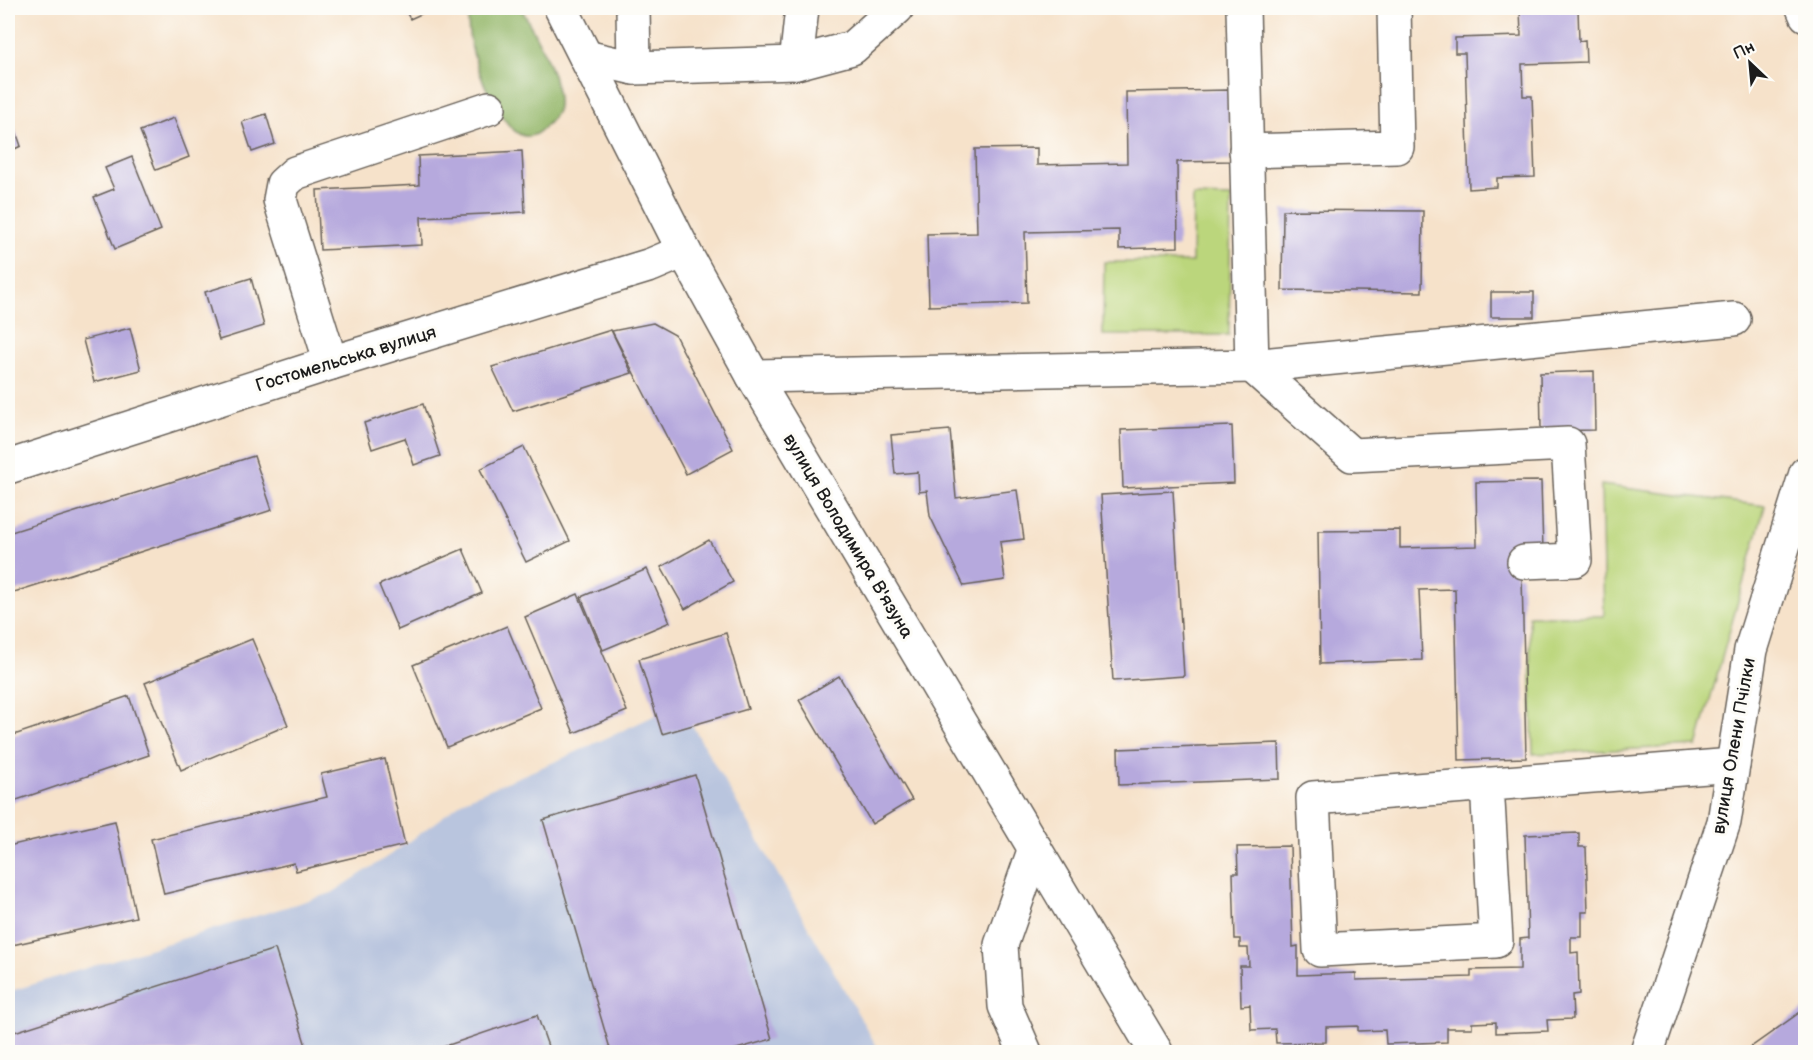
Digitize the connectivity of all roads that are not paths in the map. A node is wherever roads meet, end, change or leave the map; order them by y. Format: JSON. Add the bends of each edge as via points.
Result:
{"nodes":[{"id":1,"x":561,"y":8,"type":"edge"},
{"id":2,"x":633,"y":8,"type":"edge"},
{"id":3,"x":802,"y":8,"type":"edge"},
{"id":4,"x":897,"y":8,"type":"edge"},
{"id":5,"x":1243,"y":8,"type":"edge"},
{"id":6,"x":1394,"y":8,"type":"edge"},
{"id":7,"x":1803,"y":8,"type":"edge"},
{"id":8,"x":1806,"y":15,"type":"edge"},
{"id":9,"x":585,"y":57,"type":"junction"},
{"id":10,"x":795,"y":63,"type":"junction"},
{"id":11,"x":634,"y":68,"type":"junction"},
{"id":12,"x":489,"y":108,"type":"dead end"},
{"id":13,"x":1246,"y":151,"type":"junction"},
{"id":14,"x":684,"y":251,"type":"junction"},
{"id":15,"x":1734,"y":319,"type":"dead end"},
{"id":16,"x":331,"y":363,"type":"junction"},
{"id":17,"x":1252,"y":366,"type":"junction"},
{"id":18,"x":753,"y":376,"type":"junction"},
{"id":19,"x":8,"y":467,"type":"edge"},
{"id":20,"x":1806,"y":473,"type":"edge"},
{"id":21,"x":1524,"y":562,"type":"dead end"},
{"id":22,"x":1733,"y":765,"type":"junction"},
{"id":23,"x":1487,"y":784,"type":"junction"},
{"id":24,"x":1035,"y":848,"type":"junction"},
{"id":25,"x":1025,"y":1053,"type":"edge"},
{"id":26,"x":1156,"y":1053,"type":"edge"},
{"id":27,"x":1647,"y":1053,"type":"edge"}],
"edges":[{"from":1,"to":9,"type":"street","name":"вулиця Володимира В'язуна"},
{"from":2,"to":11,"type":"street"},
{"from":3,"to":10,"type":"street"},
{"from":4,"to":10,"type":"street","via":[[852,48]]},
{"from":5,"to":13,"type":"street"},
{"from":6,"to":13,"type":"street","via":[[1397,147]]},
{"from":7,"to":8,"type":"street"},
{"from":9,"to":11,"type":"street"},
{"from":9,"to":14,"type":"street","name":"вулиця Володимира В'язуна"},
{"from":10,"to":11,"type":"street"},
{"from":12,"to":16,"type":"street","via":[[295,173],[283,184],[280,200]]},
{"from":13,"to":17,"type":"street"},
{"from":14,"to":16,"type":"street","name":"Гостомельська вулиця","via":[[651,265]]},
{"from":14,"to":18,"type":"street","name":"вулиця Володимира В'язуна"},
{"from":15,"to":17,"type":"street"},
{"from":16,"to":19,"type":"street","name":"Гостомельська вулиця"},
{"from":17,"to":18,"type":"street"},
{"from":17,"to":21,"type":"street","via":[[1352,455],[1568,444],[1575,560]]},
{"from":18,"to":24,"type":"street","name":"вулиця Володимира В'язуна"},
{"from":20,"to":22,"type":"street","name":"вулиця Олени Пчілки","via":[[1750,650]]},
{"from":22,"to":23,"type":"street"},
{"from":22,"to":27,"type":"street","name":"вулиця Олени Пчілки","via":[[1724,822]]},
{"from":23,"to":23,"type":"street","via":[[1312,798],[1320,950],[1496,941]]},
{"from":24,"to":25,"type":"street","via":[[1001,945],[1005,1006]]},
{"from":24,"to":26,"type":"street","name":"вулиця Володимира В'язуна"}]}
